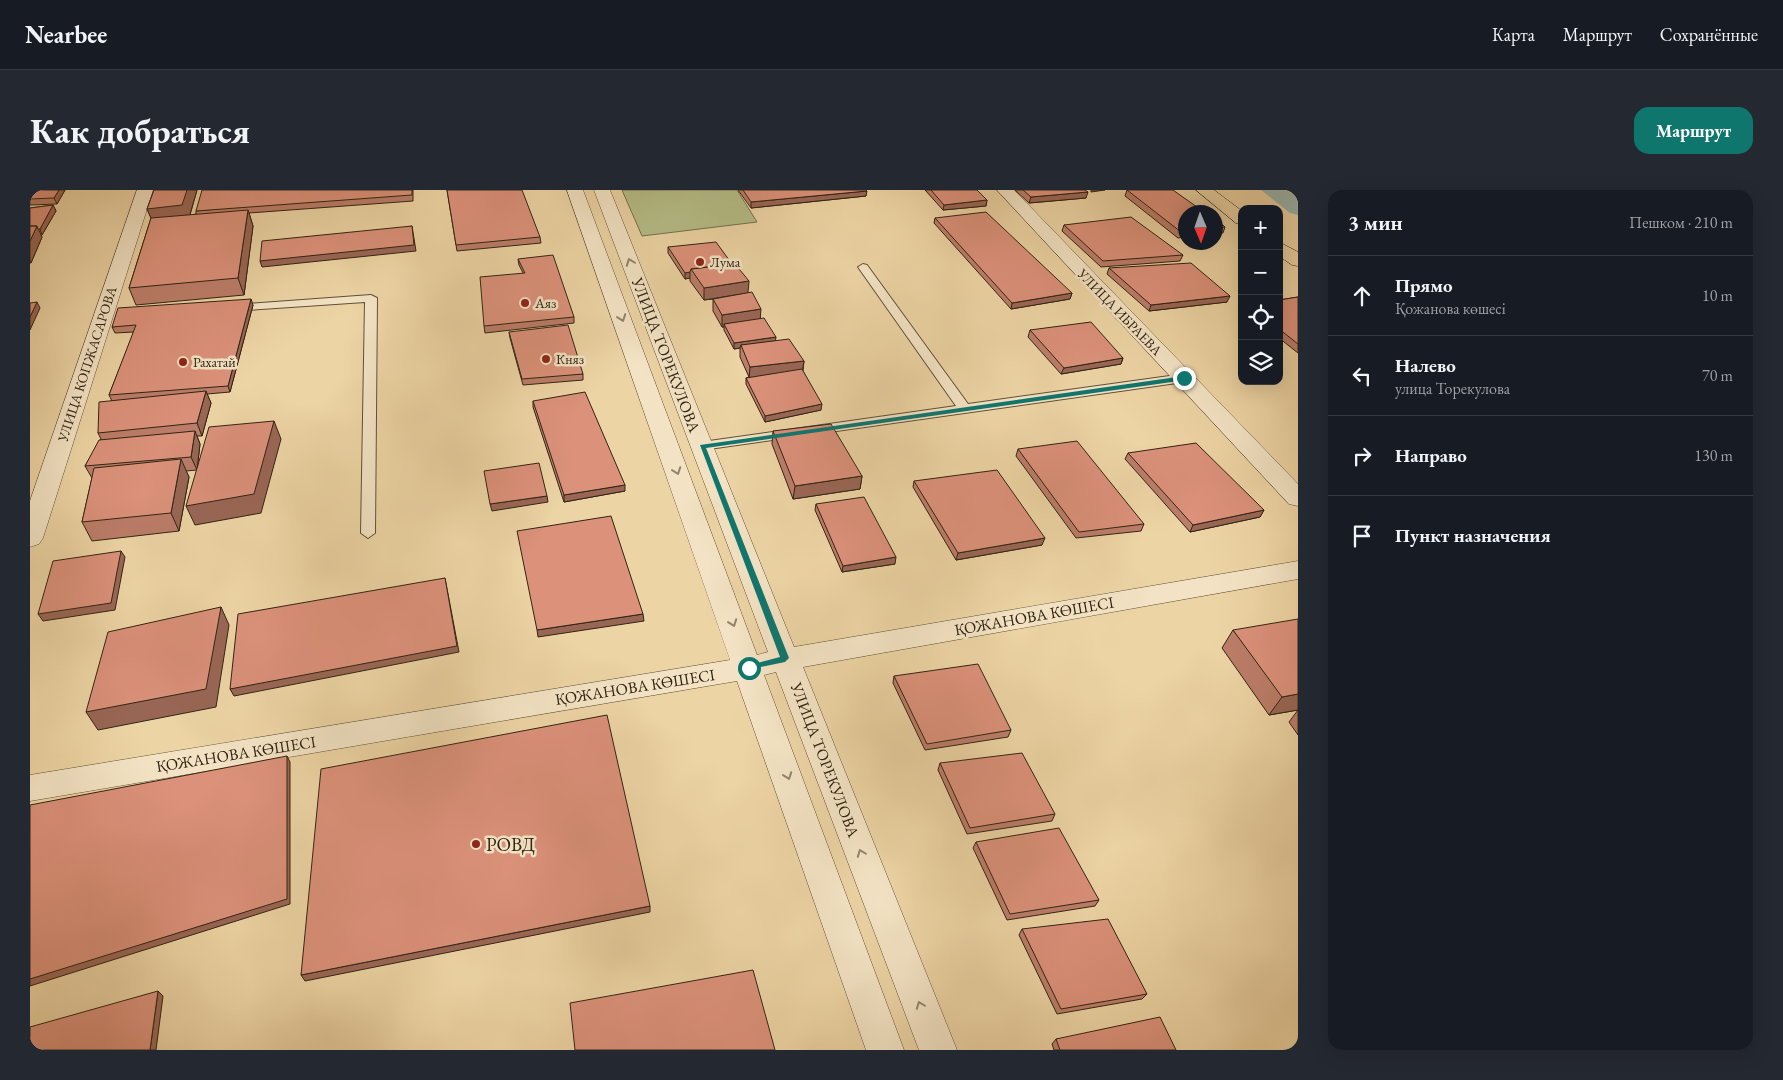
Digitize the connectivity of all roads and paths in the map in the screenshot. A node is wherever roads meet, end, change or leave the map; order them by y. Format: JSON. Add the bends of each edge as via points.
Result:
{"nodes":[{"id":1,"x":145,"y":190,"type":"edge"},
{"id":2,"x":575,"y":190,"type":"edge"},
{"id":3,"x":602,"y":190,"type":"edge"},
{"id":4,"x":1005,"y":190,"type":"edge"},
{"id":5,"x":1204,"y":190,"type":"edge"},
{"id":6,"x":1238,"y":215,"type":"edge"},
{"id":7,"x":1283,"y":250,"type":"edge"},
{"id":8,"x":1298,"y":261,"type":"edge"},
{"id":9,"x":863,"y":267,"type":"dead end"},
{"id":10,"x":222,"y":309,"type":"edge"},
{"id":11,"x":1184,"y":378,"type":"junction"},
{"id":12,"x":965,"y":409,"type":"junction"},
{"id":13,"x":702,"y":446,"type":"junction"},
{"id":14,"x":1298,"y":498,"type":"edge"},
{"id":15,"x":368,"y":533,"type":"dead end"},
{"id":16,"x":30,"y":538,"type":"edge"},
{"id":17,"x":1296,"y":573,"type":"edge"},
{"id":18,"x":785,"y":658,"type":"junction"},
{"id":19,"x":749,"y":668,"type":"junction"},
{"id":20,"x":30,"y":788,"type":"edge"},
{"id":21,"x":885,"y":1050,"type":"edge"},
{"id":22,"x":938,"y":1050,"type":"edge"}],
"edges":[{"from":1,"to":16,"type":"street","name":"УЛИЦА КОПЖАСАРОВА","via":[[108,317]]},
{"from":2,"to":19,"type":"street","name":"УЛИЦА ТОРЕКУЛОВА","one_way":true},
{"from":13,"to":3,"type":"street","name":"УЛИЦА ТОРЕКУЛОВА","one_way":true},
{"from":4,"to":11,"type":"street","name":"УЛИЦА ИБРАЕВА"},
{"from":5,"to":6,"type":"main road"},
{"from":7,"to":8,"type":"main road"},
{"from":9,"to":12,"type":"lane"},
{"from":10,"to":15,"type":"lane","via":[[371,298]]},
{"from":11,"to":12,"type":"lane"},
{"from":11,"to":14,"type":"street","name":"УЛИЦА ИБРАЕВА"},
{"from":12,"to":13,"type":"lane"},
{"from":13,"to":18,"type":"street","name":"УЛИЦА ТОРЕКУЛОВА"},
{"from":17,"to":18,"type":"street","name":"ҚОЖАНОВА КӨШЕСІ"},
{"from":18,"to":19,"type":"street","name":"ҚОЖАНОВА КӨШЕСІ"},
{"from":22,"to":18,"type":"street","name":"УЛИЦА ТОРЕКУЛОВА","one_way":true},
{"from":19,"to":20,"type":"street","name":"ҚОЖАНОВА КӨШЕСІ"},
{"from":19,"to":21,"type":"street","name":"УЛИЦА ТОРЕКУЛОВА","one_way":true}]}
